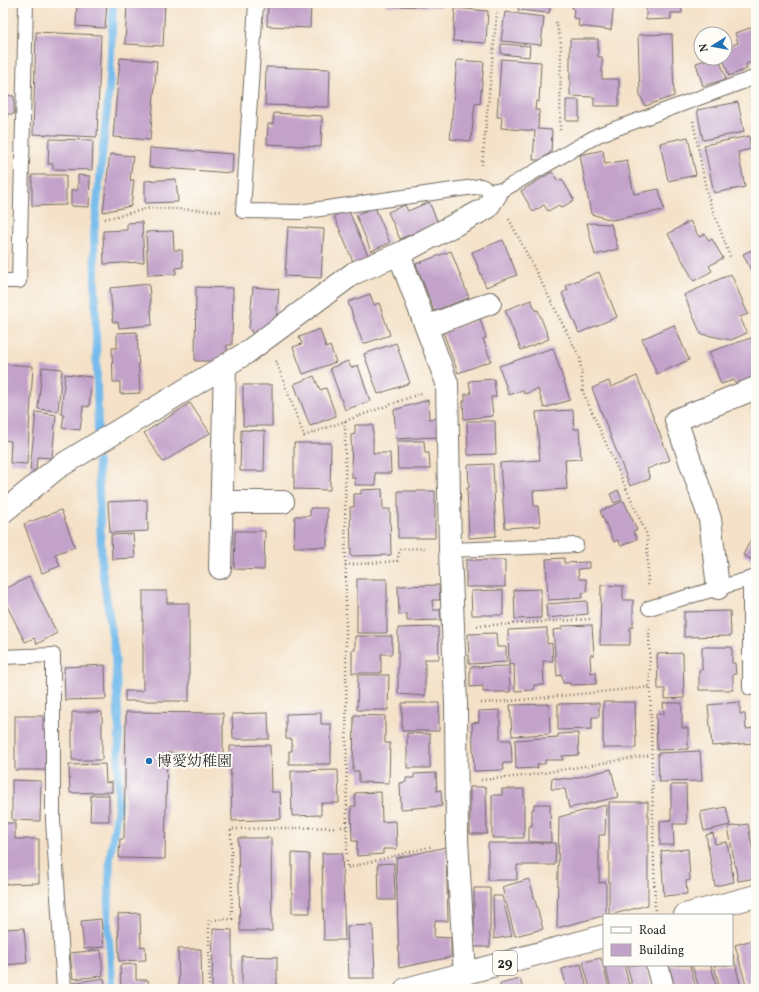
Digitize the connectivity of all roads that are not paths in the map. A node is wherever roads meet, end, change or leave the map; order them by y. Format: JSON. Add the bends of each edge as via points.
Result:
{"nodes":[{"id":1,"x":26,"y":3,"type":"edge"},
{"id":2,"x":256,"y":3,"type":"edge"},
{"id":3,"x":756,"y":77,"type":"edge"},
{"id":4,"x":488,"y":190,"type":"junction"},
{"id":5,"x":399,"y":254,"type":"junction"},
{"id":6,"x":3,"y":281,"type":"edge"},
{"id":7,"x":490,"y":303,"type":"dead end"},
{"id":8,"x":426,"y":328,"type":"junction"},
{"id":9,"x":225,"y":366,"type":"junction"},
{"id":10,"x":756,"y":388,"type":"edge"},
{"id":11,"x":222,"y":502,"type":"junction"},
{"id":12,"x":283,"y":502,"type":"dead end"},
{"id":13,"x":3,"y":512,"type":"edge"},
{"id":14,"x":576,"y":545,"type":"dead end"},
{"id":15,"x":450,"y":549,"type":"junction"},
{"id":16,"x":220,"y":568,"type":"dead end"},
{"id":17,"x":753,"y":578,"type":"edge"},
{"id":18,"x":718,"y":588,"type":"junction"},
{"id":19,"x":649,"y":608,"type":"road end"},
{"id":20,"x":3,"y":657,"type":"edge"},
{"id":21,"x":750,"y":688,"type":"dead end"},
{"id":22,"x":756,"y":896,"type":"edge"},
{"id":23,"x":688,"y":914,"type":"edge"},
{"id":24,"x":603,"y":936,"type":"edge"},
{"id":25,"x":656,"y":966,"type":"edge"},
{"id":26,"x":465,"y":974,"type":"junction"},
{"id":27,"x":434,"y":985,"type":"edge"},
{"id":28,"x":64,"y":989,"type":"edge"},
{"id":29,"x":406,"y":989,"type":"edge"},
{"id":30,"x":663,"y":989,"type":"edge"}],
"edges":[{"from":1,"to":6,"type":"lane","via":[[19,281]]},
{"from":2,"to":4,"type":"lane","via":[[243,211],[299,212]]},
{"from":3,"to":4,"type":"lane","via":[[598,135],[559,158]]},
{"from":4,"to":5,"type":"street","via":[[487,208]]},
{"from":5,"to":8,"type":"street"},
{"from":5,"to":9,"type":"street","via":[[354,273]]},
{"from":7,"to":8,"type":"street"},
{"from":8,"to":15,"type":"street","via":[[447,384]]},
{"from":9,"to":11,"type":"street"},
{"from":9,"to":13,"type":"street","via":[[57,468]]},
{"from":10,"to":18,"type":"street","via":[[676,420],[710,519]]},
{"from":11,"to":12,"type":"street"},
{"from":11,"to":16,"type":"street"},
{"from":14,"to":15,"type":"lane"},
{"from":15,"to":26,"type":"street","via":[[456,704],[457,840]]},
{"from":17,"to":18,"type":"lane"},
{"from":17,"to":21,"type":"lane"},
{"from":18,"to":19,"type":"lane"},
{"from":20,"to":28,"type":"lane","via":[[53,655],[53,821]]},
{"from":22,"to":23,"type":"street"},
{"from":24,"to":26,"type":"street","number":"29"},
{"from":25,"to":30,"type":"street"},
{"from":26,"to":27,"type":"street","number":"29"},
{"from":27,"to":29,"type":"street","number":"29"}]}
